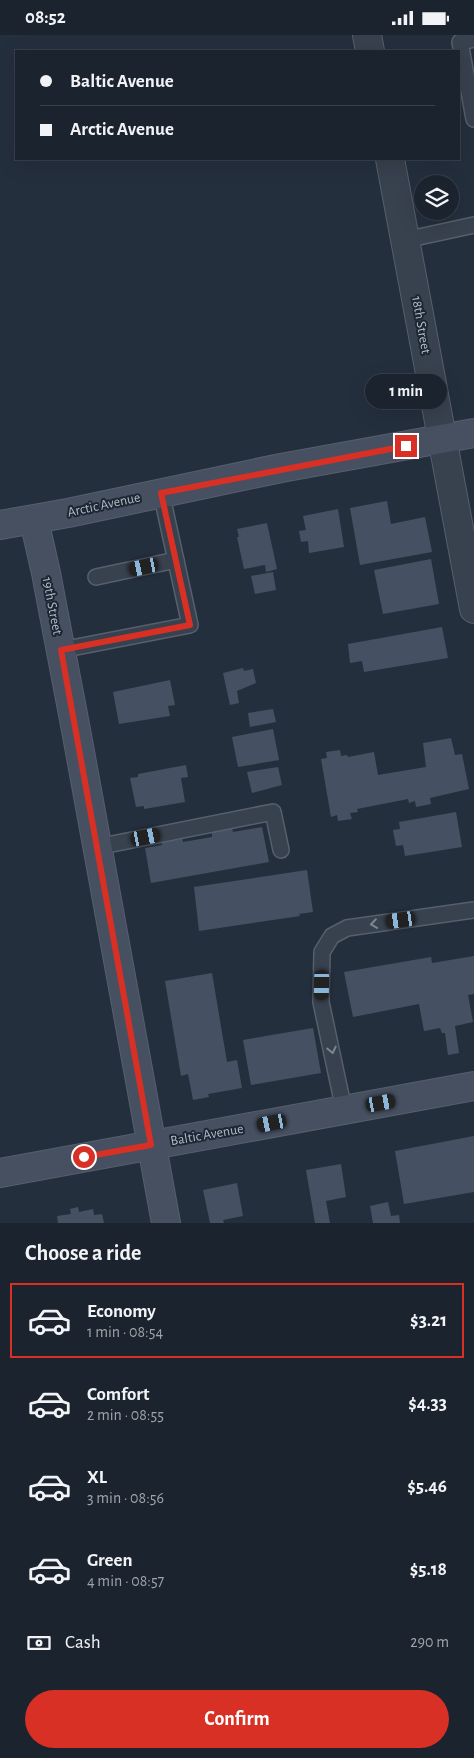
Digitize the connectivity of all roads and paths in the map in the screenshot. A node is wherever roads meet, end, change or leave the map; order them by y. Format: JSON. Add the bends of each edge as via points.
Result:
{"nodes":[{"id":1,"x":367,"y":35,"type":"edge"},
{"id":2,"x":474,"y":39,"type":"edge"},
{"id":3,"x":370,"y":50,"type":"edge"},
{"id":4,"x":474,"y":119,"type":"edge"},
{"id":5,"x":390,"y":160,"type":"edge"},
{"id":6,"x":474,"y":225,"type":"edge"},
{"id":7,"x":405,"y":240,"type":"junction"},
{"id":8,"x":474,"y":433,"type":"edge"},
{"id":9,"x":442,"y":439,"type":"junction"},
{"id":10,"x":161,"y":493,"type":"junction"},
{"id":11,"x":34,"y":520,"type":"junction"},
{"id":12,"x":0,"y":525,"type":"edge"},
{"id":13,"x":176,"y":560,"type":"junction"},
{"id":14,"x":96,"y":577,"type":"dead end"},
{"id":15,"x":474,"y":609,"type":"edge"},
{"id":16,"x":61,"y":650,"type":"junction"},
{"id":17,"x":97,"y":847,"type":"junction"},
{"id":18,"x":280,"y":850,"type":"dead end"},
{"id":19,"x":474,"y":910,"type":"edge"},
{"id":20,"x":474,"y":1086,"type":"edge"},
{"id":21,"x":344,"y":1110,"type":"junction"},
{"id":22,"x":151,"y":1145,"type":"junction"},
{"id":23,"x":0,"y":1173,"type":"edge"},
{"id":24,"x":166,"y":1223,"type":"edge"}],
"edges":[{"from":1,"to":3,"type":"street"},
{"from":2,"to":4,"type":"lane","via":[[460,42]]},
{"from":5,"to":7,"type":"street","name":"18th Street"},
{"from":6,"to":7,"type":"lane"},
{"from":7,"to":9,"type":"street","name":"18th Street"},
{"from":8,"to":9,"type":"street","name":"Arctic Avenue"},
{"from":9,"to":10,"type":"street","name":"Arctic Avenue"},
{"from":9,"to":15,"type":"street","name":"18th Street"},
{"from":10,"to":11,"type":"street","name":"Arctic Avenue"},
{"from":10,"to":13,"type":"lane"},
{"from":11,"to":12,"type":"street","name":"Arctic Avenue"},
{"from":11,"to":16,"type":"street","name":"19th Street"},
{"from":13,"to":14,"type":"lane"},
{"from":13,"to":16,"type":"lane","via":[[190,625]]},
{"from":16,"to":17,"type":"street","name":"19th Street"},
{"from":17,"to":18,"type":"lane","via":[[273,812]]},
{"from":17,"to":22,"type":"street","name":"19th Street"},
{"from":19,"to":21,"type":"lane","one_way":true,"via":[[347,928],[332,936],[322,952],[321,1002]]},
{"from":20,"to":21,"type":"street","name":"Baltic Avenue"},
{"from":21,"to":22,"type":"street","name":"Baltic Avenue"},
{"from":22,"to":23,"type":"street","name":"Baltic Avenue"},
{"from":22,"to":24,"type":"street","name":"19th Street"}]}
